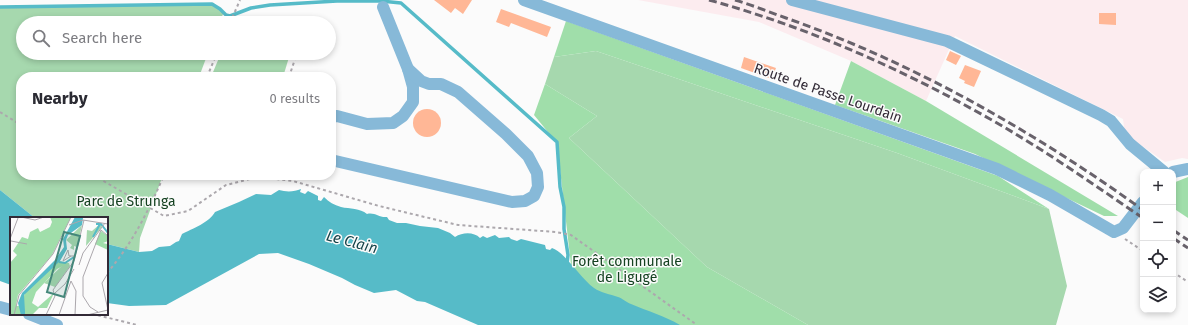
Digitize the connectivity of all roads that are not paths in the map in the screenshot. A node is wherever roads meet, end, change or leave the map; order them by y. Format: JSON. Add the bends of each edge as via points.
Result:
{"nodes":[{"id":1,"x":524,"y":0,"type":"edge"},
{"id":2,"x":792,"y":0,"type":"edge"},
{"id":3,"x":383,"y":7,"type":"dead end"},
{"id":4,"x":408,"y":68,"type":"junction"},
{"id":5,"x":336,"y":116,"type":"edge"},
{"id":6,"x":336,"y":161,"type":"edge"},
{"id":7,"x":1160,"y":169,"type":"edge"},
{"id":8,"x":1188,"y":169,"type":"edge"},
{"id":9,"x":1176,"y":171,"type":"edge"},
{"id":10,"x":1141,"y":205,"type":"edge"},
{"id":11,"x":0,"y":307,"type":"edge"},
{"id":12,"x":10,"y":310,"type":"edge"},
{"id":13,"x":32,"y":315,"type":"edge"},
{"id":14,"x":57,"y":325,"type":"edge"}],
"edges":[{"from":1,"to":10,"type":"street","name":"Route de Passe Lourdain","via":[[997,170],[1050,195],[1114,232],[1123,228]]},
{"from":2,"to":7,"type":"street","via":[[947,42],[1111,121],[1130,144]]},
{"from":3,"to":4,"type":"street"},
{"from":4,"to":5,"type":"street","via":[[413,87],[413,102],[404,116],[393,123],[367,124]]},
{"from":4,"to":6,"type":"street","via":[[421,81],[441,84],[458,92],[528,156],[537,173],[538,187],[534,196],[525,201],[512,202]]},
{"from":8,"to":9,"type":"street"},
{"from":11,"to":12,"type":"street"},
{"from":13,"to":14,"type":"street"}]}
